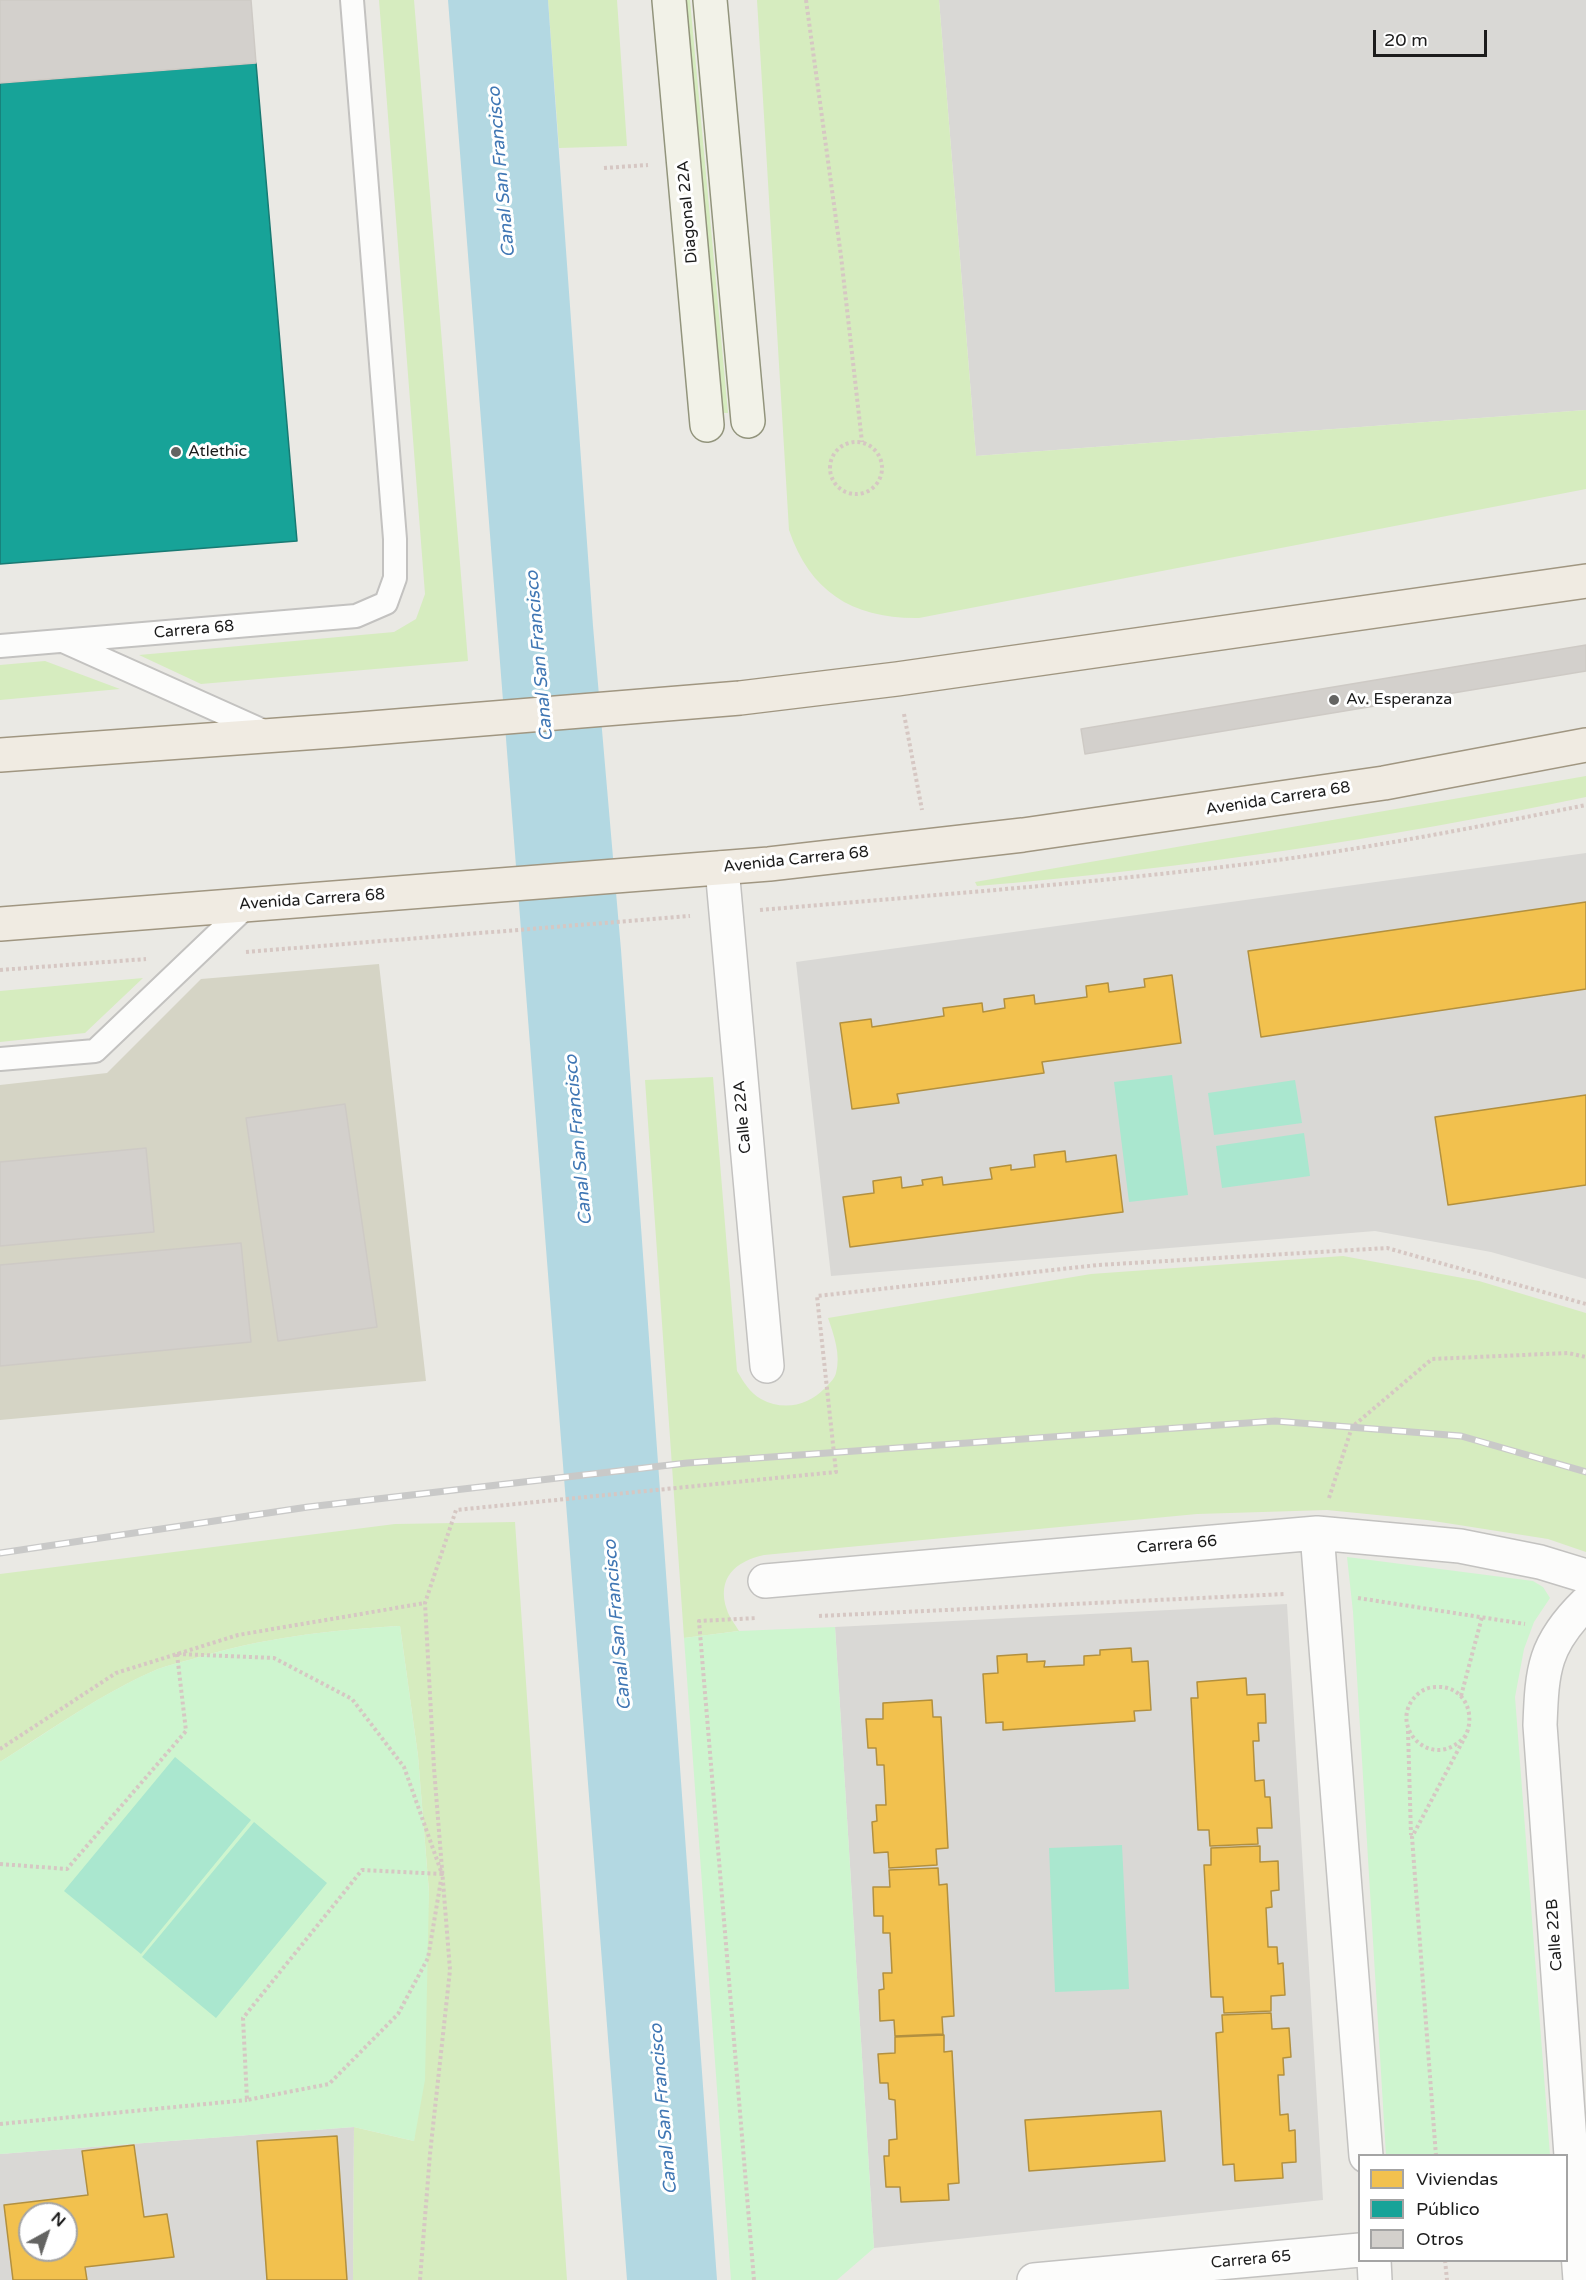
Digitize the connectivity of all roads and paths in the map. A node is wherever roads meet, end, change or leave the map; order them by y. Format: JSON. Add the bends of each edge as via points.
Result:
{"nodes":[{"id":1,"x":352,"y":0,"type":"edge"},
{"id":2,"x":669,"y":0,"type":"edge"},
{"id":3,"x":710,"y":0,"type":"edge"},
{"id":4,"x":806,"y":0,"type":"edge"},
{"id":5,"x":683,"y":163,"type":"junction"},
{"id":6,"x":604,"y":168,"type":"dead end"},
{"id":7,"x":747,"y":420,"type":"dead end"},
{"id":8,"x":707,"y":425,"type":"dead end"},
{"id":9,"x":862,"y":442,"type":"junction"},
{"id":10,"x":1586,"y":581,"type":"edge"},
{"id":11,"x":63,"y":641,"type":"junction"},
{"id":12,"x":0,"y":646,"type":"edge"},
{"id":13,"x":897,"y":679,"type":"junction"},
{"id":14,"x":274,"y":736,"type":"junction"},
{"id":15,"x":1586,"y":745,"type":"edge"},
{"id":16,"x":0,"y":755,"type":"edge"},
{"id":17,"x":1586,"y":806,"type":"edge"},
{"id":18,"x":929,"y":846,"type":"junction"},
{"id":19,"x":722,"y":868,"type":"junction"},
{"id":20,"x":938,"y":895,"type":"junction"},
{"id":21,"x":248,"y":905,"type":"junction"},
{"id":22,"x":726,"y":913,"type":"junction"},
{"id":23,"x":0,"y":924,"type":"edge"},
{"id":24,"x":494,"y":932,"type":"dead end"},
{"id":25,"x":0,"y":1059,"type":"edge"},
{"id":26,"x":1586,"y":1304,"type":"edge"},
{"id":27,"x":1586,"y":1357,"type":"edge"},
{"id":28,"x":767,"y":1366,"type":"dead end"},
{"id":29,"x":1317,"y":1533,"type":"junction"},
{"id":30,"x":1586,"y":1576,"type":"edge"},
{"id":31,"x":765,"y":1581,"type":"dead end"},
{"id":32,"x":1322,"y":1593,"type":"junction"},
{"id":33,"x":425,"y":1603,"type":"junction"},
{"id":34,"x":1586,"y":1603,"type":"edge"},
{"id":35,"x":807,"y":1616,"type":"dead end"},
{"id":36,"x":1482,"y":1617,"type":"junction"},
{"id":37,"x":759,"y":1618,"type":"dead end"},
{"id":38,"x":1562,"y":1630,"type":"junction"},
{"id":39,"x":177,"y":1654,"type":"junction"},
{"id":40,"x":1461,"y":1696,"type":"junction"},
{"id":41,"x":1408,"y":1728,"type":"junction"},
{"id":42,"x":1467,"y":1735,"type":"junction"},
{"id":43,"x":0,"y":1749,"type":"edge"},
{"id":44,"x":1412,"y":1837,"type":"junction"},
{"id":45,"x":0,"y":1864,"type":"edge"},
{"id":46,"x":442,"y":1874,"type":"junction"},
{"id":47,"x":247,"y":2100,"type":"junction"},
{"id":48,"x":0,"y":2124,"type":"edge"},
{"id":49,"x":1366,"y":2154,"type":"edge"},
{"id":50,"x":1436,"y":2154,"type":"edge"},
{"id":51,"x":1566,"y":2154,"type":"edge"},
{"id":52,"x":1568,"y":2188,"type":"edge"},
{"id":53,"x":1571,"y":2238,"type":"edge"},
{"id":54,"x":1358,"y":2250,"type":"edge"},
{"id":55,"x":1374,"y":2262,"type":"edge"},
{"id":56,"x":1445,"y":2262,"type":"edge"},
{"id":57,"x":420,"y":2280,"type":"edge"},
{"id":58,"x":754,"y":2280,"type":"edge"},
{"id":59,"x":1034,"y":2280,"type":"edge"},
{"id":60,"x":1375,"y":2280,"type":"edge"},
{"id":61,"x":1447,"y":2280,"type":"edge"},
{"id":62,"x":1580,"y":2280,"type":"edge"}],
"edges":[{"from":1,"to":11,"type":"lane","name":"Carrera 68","via":[[395,539],[395,578],[386,603],[356,616]]},
{"from":2,"to":5,"type":"street","name":"Diagonal 22A"},
{"from":3,"to":7,"type":"street"},
{"from":4,"to":9,"type":"path"},
{"from":5,"to":6,"type":"path"},
{"from":5,"to":8,"type":"street","name":"Diagonal 22A"},
{"from":9,"to":9,"type":"path","via":[[881,460],[881,477],[870,491],[844,493],[829,472],[832,455],[853,442]]},
{"from":10,"to":13,"type":"main road"},
{"from":11,"to":12,"type":"lane","name":"Carrera 68"},
{"from":11,"to":14,"type":"lane"},
{"from":13,"to":14,"type":"main road","via":[[740,698]]},
{"from":13,"to":18,"type":"path"},
{"from":14,"to":16,"type":"main road"},
{"from":15,"to":18,"type":"main road","name":"Avenida Carrera 68","via":[[1373,785]]},
{"from":17,"to":20,"type":"path","via":[[1417,839],[1247,864]]},
{"from":18,"to":19,"type":"main road","name":"Avenida Carrera 68"},
{"from":18,"to":20,"type":"path"},
{"from":19,"to":21,"type":"main road","name":"Avenida Carrera 68"},
{"from":19,"to":22,"type":"street","name":"Calle 22A"},
{"from":20,"to":22,"type":"path"},
{"from":21,"to":23,"type":"main road","name":"Avenida Carrera 68"},
{"from":21,"to":25,"type":"lane","via":[[95,1051]]},
{"from":22,"to":24,"type":"path"},
{"from":22,"to":28,"type":"street","name":"Calle 22A"},
{"from":26,"to":33,"type":"path","via":[[1387,1248],[1098,1265],[817,1296],[836,1472],[456,1510]]},
{"from":27,"to":29,"type":"path","via":[[1568,1353],[1432,1359],[1352,1427]]},
{"from":29,"to":30,"type":"street","name":"Carrera 66","via":[[1460,1545]]},
{"from":29,"to":31,"type":"street","name":"Carrera 66"},
{"from":29,"to":32,"type":"street"},
{"from":32,"to":35,"type":"path"},
{"from":32,"to":36,"type":"path"},
{"from":32,"to":49,"type":"street"},
{"from":33,"to":39,"type":"path","via":[[238,1635]]},
{"from":33,"to":46,"type":"path"},
{"from":34,"to":38,"type":"street","name":"Calle 22B"},
{"from":36,"to":38,"type":"path"},
{"from":36,"to":40,"type":"path"},
{"from":37,"to":58,"type":"path","via":[[699,1621]]},
{"from":38,"to":51,"type":"street","name":"Calle 22B","via":[[1549,1652],[1542,1678],[1540,1725]]},
{"from":39,"to":43,"type":"path","via":[[116,1673]]},
{"from":39,"to":45,"type":"path","via":[[186,1731],[67,1869]]},
{"from":39,"to":46,"type":"path","via":[[274,1658],[352,1699],[404,1767]]},
{"from":40,"to":41,"type":"path","via":[[1443,1686],[1422,1690],[1409,1706]]},
{"from":40,"to":42,"type":"path","via":[[1471,1715]]},
{"from":41,"to":42,"type":"path","via":[[1420,1744],[1440,1751],[1460,1743]]},
{"from":41,"to":44,"type":"path"},
{"from":42,"to":44,"type":"path"},
{"from":44,"to":50,"type":"path"},
{"from":46,"to":47,"type":"path","via":[[428,1958],[398,2014],[329,2084]]},
{"from":46,"to":47,"type":"path","via":[[362,1870],[243,2018]]},
{"from":46,"to":57,"type":"path","via":[[450,1970]]},
{"from":47,"to":48,"type":"path"},
{"from":52,"to":53,"type":"street","name":"Calle 22B"},
{"from":53,"to":62,"type":"street","name":"Calle 22B"},
{"from":54,"to":59,"type":"street","name":"Carrera 65"},
{"from":55,"to":60,"type":"street"},
{"from":56,"to":61,"type":"path"}]}
